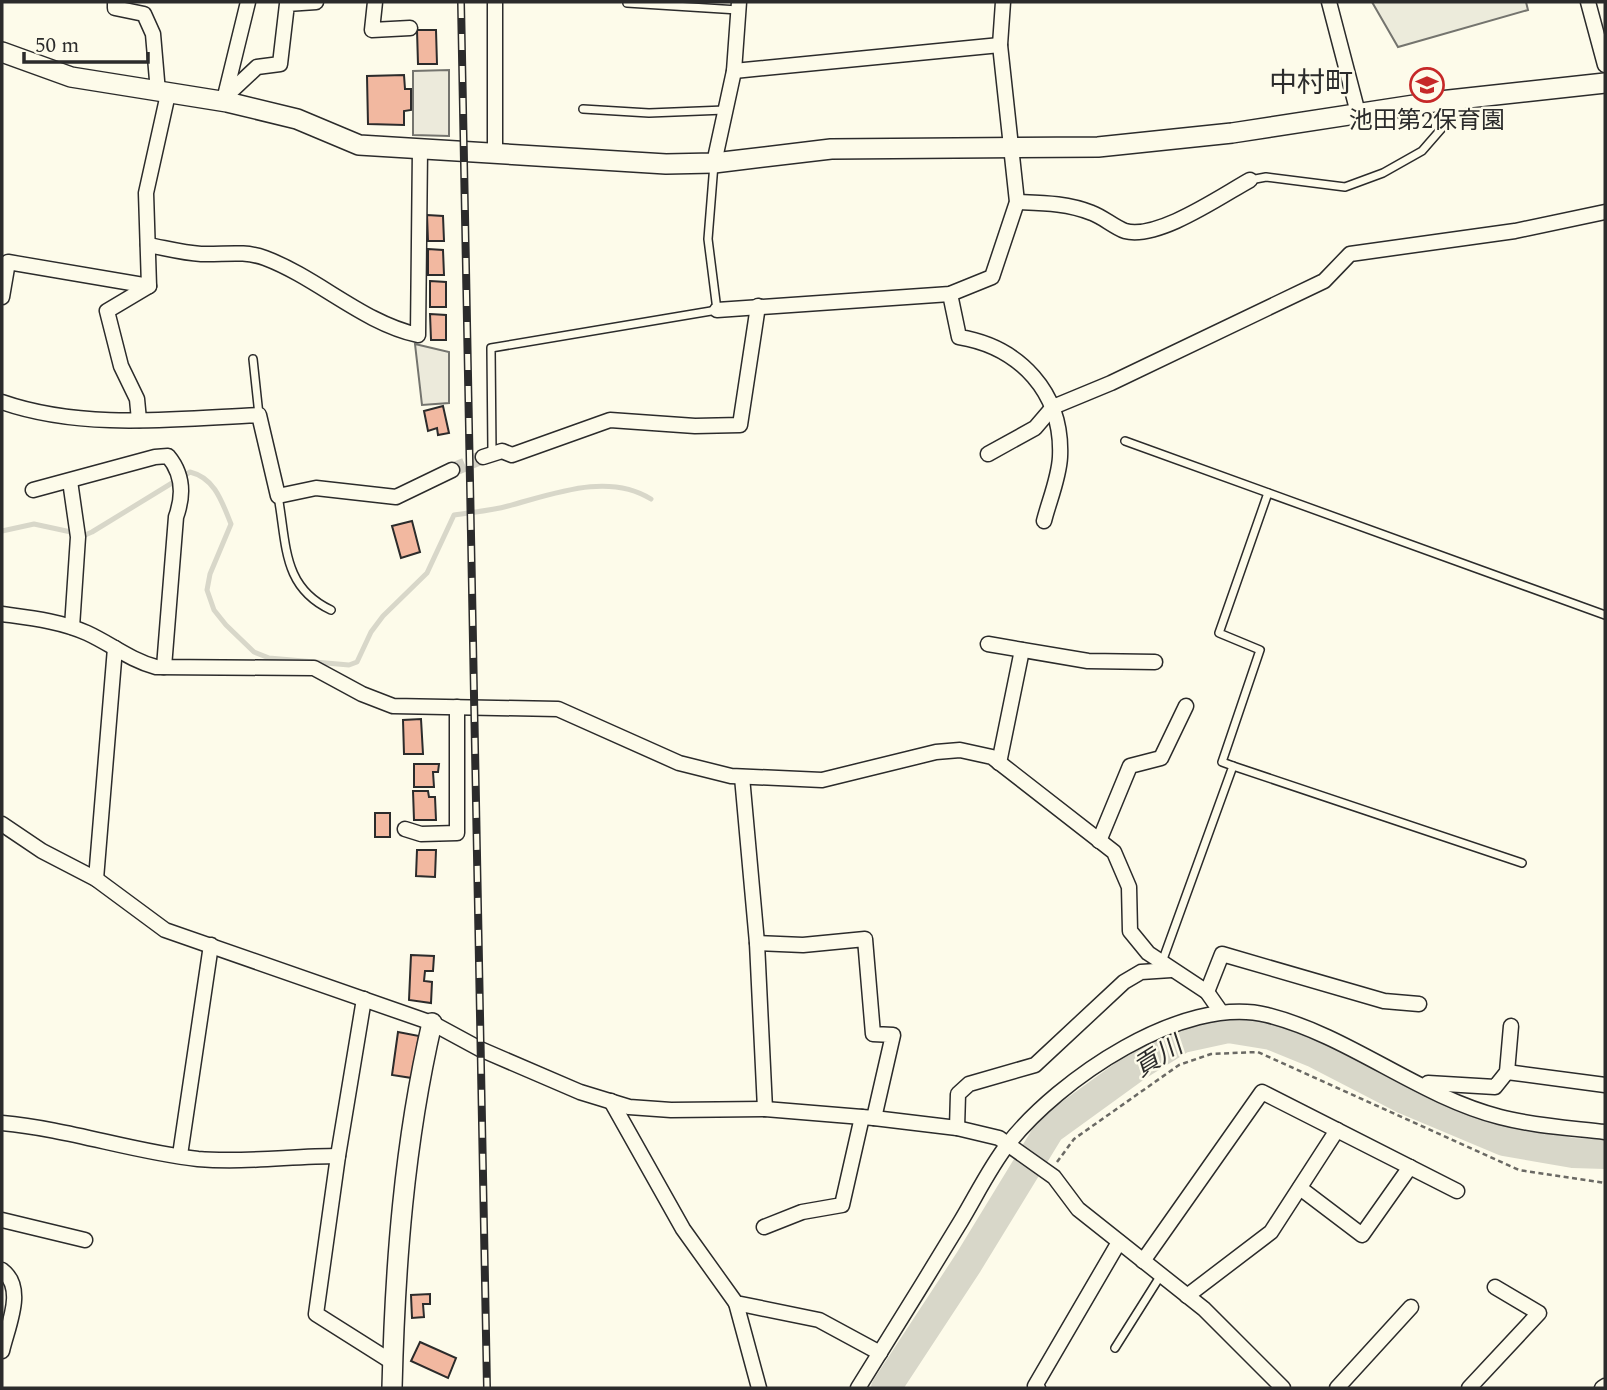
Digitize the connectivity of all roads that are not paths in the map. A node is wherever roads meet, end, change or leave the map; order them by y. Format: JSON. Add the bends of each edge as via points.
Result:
{"nodes":[{"id":1,"x":115,"y":2,"type":"edge"},
{"id":2,"x":247,"y":2,"type":"edge"},
{"id":3,"x":316,"y":2,"type":"edge"},
{"id":4,"x":375,"y":2,"type":"edge"},
{"id":5,"x":495,"y":2,"type":"edge"},
{"id":6,"x":1003,"y":2,"type":"edge"},
{"id":7,"x":1329,"y":2,"type":"edge"},
{"id":8,"x":1588,"y":2,"type":"edge"},
{"id":9,"x":627,"y":3,"type":"edge"},
{"id":10,"x":738,"y":6,"type":"edge"},
{"id":11,"x":410,"y":28,"type":"dead end"},
{"id":12,"x":1000,"y":44,"type":"junction"},
{"id":13,"x":2,"y":52,"type":"edge"},
{"id":14,"x":1605,"y":65,"type":"edge"},
{"id":15,"x":734,"y":71,"type":"junction"},
{"id":16,"x":1605,"y":83,"type":"edge"},
{"id":17,"x":163,"y":93,"type":"junction"},
{"id":18,"x":1468,"y":98,"type":"junction"},
{"id":19,"x":226,"y":99,"type":"junction"},
{"id":20,"x":583,"y":109,"type":"dead end"},
{"id":21,"x":725,"y":110,"type":"junction"},
{"id":22,"x":1358,"y":113,"type":"junction"},
{"id":23,"x":1013,"y":147,"type":"junction"},
{"id":24,"x":420,"y":149,"type":"junction"},
{"id":25,"x":495,"y":152,"type":"junction"},
{"id":26,"x":714,"y":163,"type":"junction"},
{"id":27,"x":1250,"y":180,"type":"joint"},
{"id":28,"x":1017,"y":202,"type":"junction"},
{"id":29,"x":1605,"y":212,"type":"edge"},
{"id":30,"x":148,"y":245,"type":"junction"},
{"id":31,"x":149,"y":286,"type":"junction"},
{"id":32,"x":950,"y":294,"type":"junction"},
{"id":33,"x":2,"y":297,"type":"edge"},
{"id":34,"x":758,"y":306,"type":"junction"},
{"id":35,"x":717,"y":310,"type":"junction"},
{"id":36,"x":253,"y":359,"type":"dead end"},
{"id":37,"x":2,"y":402,"type":"edge"},
{"id":38,"x":1052,"y":407,"type":"junction"},
{"id":39,"x":259,"y":415,"type":"junction"},
{"id":40,"x":139,"y":419,"type":"junction"},
{"id":41,"x":1125,"y":440,"type":"dead end"},
{"id":42,"x":487,"y":454,"type":"joint"},
{"id":43,"x":988,"y":454,"type":"dead end"},
{"id":44,"x":453,"y":470,"type":"tunnel mouth"},
{"id":45,"x":70,"y":481,"type":"junction"},
{"id":46,"x":33,"y":489,"type":"dead end"},
{"id":47,"x":1268,"y":492,"type":"junction"},
{"id":48,"x":278,"y":496,"type":"junction"},
{"id":49,"x":1044,"y":521,"type":"dead end"},
{"id":50,"x":331,"y":610,"type":"dead end"},
{"id":51,"x":2,"y":614,"type":"edge"},
{"id":52,"x":1605,"y":615,"type":"edge"},
{"id":53,"x":72,"y":627,"type":"junction"},
{"id":54,"x":988,"y":644,"type":"dead end"},
{"id":55,"x":115,"y":648,"type":"junction"},
{"id":56,"x":1023,"y":650,"type":"junction"},
{"id":57,"x":1154,"y":662,"type":"dead end"},
{"id":58,"x":164,"y":667,"type":"junction"},
{"id":59,"x":1186,"y":706,"type":"dead end"},
{"id":60,"x":457,"y":707,"type":"junction"},
{"id":61,"x":999,"y":763,"type":"junction"},
{"id":62,"x":1233,"y":766,"type":"junction"},
{"id":63,"x":742,"y":777,"type":"junction"},
{"id":64,"x":2,"y":824,"type":"edge"},
{"id":65,"x":405,"y":829,"type":"dead end"},
{"id":66,"x":1099,"y":841,"type":"junction"},
{"id":67,"x":1522,"y":863,"type":"dead end"},
{"id":68,"x":96,"y":879,"type":"junction"},
{"id":69,"x":757,"y":943,"type":"junction"},
{"id":70,"x":212,"y":945,"type":"junction"},
{"id":71,"x":1166,"y":966,"type":"junction"},
{"id":72,"x":1208,"y":992,"type":"junction"},
{"id":73,"x":364,"y":999,"type":"junction"},
{"id":74,"x":1419,"y":1004,"type":"dead end"},
{"id":75,"x":1221,"y":1012,"type":"junction"},
{"id":76,"x":432,"y":1023,"type":"junction"},
{"id":77,"x":1511,"y":1026,"type":"dead end"},
{"id":78,"x":1507,"y":1072,"type":"junction"},
{"id":79,"x":1420,"y":1083,"type":"junction"},
{"id":80,"x":1605,"y":1085,"type":"edge"},
{"id":81,"x":611,"y":1101,"type":"junction"},
{"id":82,"x":765,"y":1109,"type":"junction"},
{"id":83,"x":868,"y":1118,"type":"junction"},
{"id":84,"x":2,"y":1123,"type":"edge"},
{"id":85,"x":957,"y":1128,"type":"junction"},
{"id":86,"x":1337,"y":1130,"type":"junction"},
{"id":87,"x":1605,"y":1132,"type":"edge"},
{"id":88,"x":1011,"y":1146,"type":"junction"},
{"id":89,"x":180,"y":1155,"type":"junction"},
{"id":90,"x":338,"y":1156,"type":"junction"},
{"id":91,"x":1410,"y":1167,"type":"junction"},
{"id":92,"x":1300,"y":1188,"type":"junction"},
{"id":93,"x":1457,"y":1191,"type":"dead end"},
{"id":94,"x":2,"y":1220,"type":"edge"},
{"id":95,"x":764,"y":1227,"type":"dead end"},
{"id":96,"x":85,"y":1240,"type":"dead end"},
{"id":97,"x":1119,"y":1242,"type":"junction"},
{"id":98,"x":1143,"y":1261,"type":"junction"},
{"id":99,"x":2,"y":1270,"type":"edge"},
{"id":100,"x":1161,"y":1275,"type":"junction"},
{"id":101,"x":1495,"y":1287,"type":"dead end"},
{"id":102,"x":1187,"y":1296,"type":"junction"},
{"id":103,"x":736,"y":1303,"type":"junction"},
{"id":104,"x":1410,"y":1307,"type":"dead end"},
{"id":105,"x":1115,"y":1348,"type":"dead end"},
{"id":106,"x":2,"y":1351,"type":"edge"},
{"id":107,"x":880,"y":1353,"type":"junction"},
{"id":108,"x":393,"y":1362,"type":"junction"},
{"id":109,"x":392,"y":1388,"type":"edge"},
{"id":110,"x":759,"y":1388,"type":"edge"},
{"id":111,"x":858,"y":1388,"type":"edge"},
{"id":112,"x":1038,"y":1388,"type":"edge"},
{"id":113,"x":1283,"y":1388,"type":"edge"},
{"id":114,"x":1337,"y":1388,"type":"edge"},
{"id":115,"x":1469,"y":1388,"type":"edge"}],
"edges":[{"from":1,"to":17,"type":"street","via":[[115,8],[144,14],[153,34]]},
{"from":2,"to":19,"type":"street"},
{"from":3,"to":19,"type":"street","via":[[287,4],[280,64],[257,67]]},
{"from":4,"to":11,"type":"street","via":[[372,30]]},
{"from":5,"to":25,"type":"street"},
{"from":6,"to":12,"type":"street"},
{"from":7,"to":22,"type":"street"},
{"from":8,"to":14,"type":"street"},
{"from":9,"to":10,"type":"lane"},
{"from":10,"to":15,"type":"street"},
{"from":12,"to":15,"type":"street"},
{"from":12,"to":23,"type":"street"},
{"from":13,"to":17,"type":"street","via":[[71,77]]},
{"from":15,"to":21,"type":"street"},
{"from":16,"to":18,"type":"street"},
{"from":17,"to":19,"type":"street"},
{"from":17,"to":30,"type":"street","via":[[146,193]]},
{"from":18,"to":22,"type":"street"},
{"from":18,"to":27,"type":"lane","via":[[1422,151],[1383,173],[1345,187],[1266,177]]},
{"from":19,"to":24,"type":"street","via":[[297,119],[359,145]]},
{"from":20,"to":21,"type":"lane","via":[[649,113]]},
{"from":21,"to":26,"type":"street"},
{"from":22,"to":23,"type":"street","via":[[1098,147]]},
{"from":23,"to":26,"type":"street","via":[[831,149]]},
{"from":23,"to":28,"type":"street"},
{"from":24,"to":25,"type":"street"},
{"from":24,"to":30,"type":"street","via":[[418,335],[396,330],[313,280],[263,257],[237,252],[200,254]]},
{"from":25,"to":26,"type":"street"},
{"from":26,"to":35,"type":"lane","via":[[708,239]]},
{"from":27,"to":28,"type":"street","via":[[1153,229],[1126,231],[1070,205]]},
{"from":28,"to":32,"type":"street","via":[[992,277]]},
{"from":29,"to":38,"type":"street","via":[[1515,231],[1350,254],[1324,281]]},
{"from":30,"to":31,"type":"street"},
{"from":31,"to":33,"type":"street","via":[[8,262]]},
{"from":31,"to":40,"type":"street","via":[[107,312],[121,366],[137,399]]},
{"from":32,"to":34,"type":"street"},
{"from":32,"to":38,"type":"street","via":[[959,337],[986,341],[1030,369]]},
{"from":34,"to":35,"type":"street"},
{"from":34,"to":42,"type":"street","via":[[740,425],[610,420],[512,455]]},
{"from":35,"to":42,"type":"lane","via":[[491,348]]},
{"from":36,"to":39,"type":"lane"},
{"from":37,"to":40,"type":"street","via":[[43,413]]},
{"from":38,"to":43,"type":"street","via":[[1035,428]]},
{"from":38,"to":49,"type":"street","via":[[1060,432],[1060,460]]},
{"from":39,"to":40,"type":"street"},
{"from":39,"to":48,"type":"street"},
{"from":41,"to":47,"type":"lane"},
{"from":44,"to":48,"type":"street","via":[[396,496],[316,488]]},
{"from":45,"to":46,"type":"street"},
{"from":45,"to":53,"type":"street","via":[[78,537]]},
{"from":45,"to":58,"type":"street","via":[[168,456],[181,476]]},
{"from":47,"to":52,"type":"lane"},
{"from":47,"to":62,"type":"lane","via":[[1219,633],[1260,650],[1222,762]]},
{"from":48,"to":50,"type":"lane","via":[[293,577],[312,601]]},
{"from":51,"to":53,"type":"street"},
{"from":53,"to":55,"type":"street"},
{"from":54,"to":56,"type":"street"},
{"from":55,"to":58,"type":"street","via":[[135,661]]},
{"from":55,"to":68,"type":"street"},
{"from":56,"to":57,"type":"street","via":[[1088,661]]},
{"from":56,"to":61,"type":"street"},
{"from":58,"to":60,"type":"street","via":[[314,668],[393,706]]},
{"from":59,"to":66,"type":"street","via":[[1161,758],[1130,766]]},
{"from":60,"to":63,"type":"street","via":[[558,709],[679,763]]},
{"from":60,"to":65,"type":"street","via":[[457,833],[421,834]]},
{"from":61,"to":63,"type":"street","via":[[960,750],[822,780]]},
{"from":61,"to":66,"type":"street"},
{"from":62,"to":67,"type":"lane"},
{"from":62,"to":71,"type":"lane"},
{"from":63,"to":69,"type":"street"},
{"from":64,"to":68,"type":"street","via":[[42,852]]},
{"from":66,"to":71,"type":"street","via":[[1114,852],[1125,872],[1129,931]]},
{"from":68,"to":70,"type":"street","via":[[165,930]]},
{"from":69,"to":82,"type":"street"},
{"from":69,"to":83,"type":"street","via":[[803,945],[865,939],[873,1034],[893,1035]]},
{"from":70,"to":73,"type":"street"},
{"from":70,"to":89,"type":"street"},
{"from":71,"to":72,"type":"street"},
{"from":71,"to":85,"type":"street","via":[[1124,982],[1035,1065],[969,1084],[958,1094]]},
{"from":72,"to":74,"type":"street","via":[[1222,954],[1384,1001]]},
{"from":72,"to":75,"type":"street"},
{"from":73,"to":76,"type":"street"},
{"from":73,"to":90,"type":"street"},
{"from":75,"to":79,"type":"street","via":[[1269,1015]]},
{"from":75,"to":88,"type":"street","via":[[1155,1030],[1103,1061],[1052,1101]]},
{"from":76,"to":81,"type":"street","via":[[501,1059]]},
{"from":76,"to":108,"type":"street","via":[[416,1090],[399,1219]]},
{"from":77,"to":78,"type":"street"},
{"from":78,"to":79,"type":"street","via":[[1495,1087]]},
{"from":78,"to":80,"type":"street"},
{"from":79,"to":87,"type":"street","via":[[1499,1117]]},
{"from":81,"to":82,"type":"street","via":[[671,1110]]},
{"from":81,"to":103,"type":"street","via":[[683,1229]]},
{"from":82,"to":83,"type":"street"},
{"from":83,"to":85,"type":"street"},
{"from":83,"to":95,"type":"street","via":[[842,1205],[802,1212]]},
{"from":84,"to":89,"type":"street","via":[[47,1127]]},
{"from":85,"to":88,"type":"street","via":[[999,1138]]},
{"from":86,"to":91,"type":"street"},
{"from":86,"to":92,"type":"street"},
{"from":86,"to":98,"type":"street","via":[[1262,1091]]},
{"from":88,"to":97,"type":"street","via":[[1054,1177],[1078,1209]]},
{"from":88,"to":107,"type":"street"},
{"from":89,"to":90,"type":"street","via":[[235,1162]]},
{"from":90,"to":108,"type":"street","via":[[316,1314]]},
{"from":91,"to":92,"type":"street","via":[[1362,1235]]},
{"from":91,"to":93,"type":"street"},
{"from":92,"to":102,"type":"street","via":[[1271,1232]]},
{"from":94,"to":96,"type":"street"},
{"from":97,"to":98,"type":"street"},
{"from":97,"to":112,"type":"street","via":[[1035,1386]]},
{"from":98,"to":100,"type":"street"},
{"from":99,"to":106,"type":"street","via":[[12,1278],[16,1290]]},
{"from":100,"to":102,"type":"street"},
{"from":100,"to":105,"type":"lane"},
{"from":101,"to":115,"type":"street","via":[[1539,1313]]},
{"from":102,"to":113,"type":"street"},
{"from":103,"to":107,"type":"street","via":[[819,1320]]},
{"from":103,"to":110,"type":"street"},
{"from":104,"to":114,"type":"street"},
{"from":107,"to":111,"type":"street"},
{"from":108,"to":109,"type":"street"}]}
